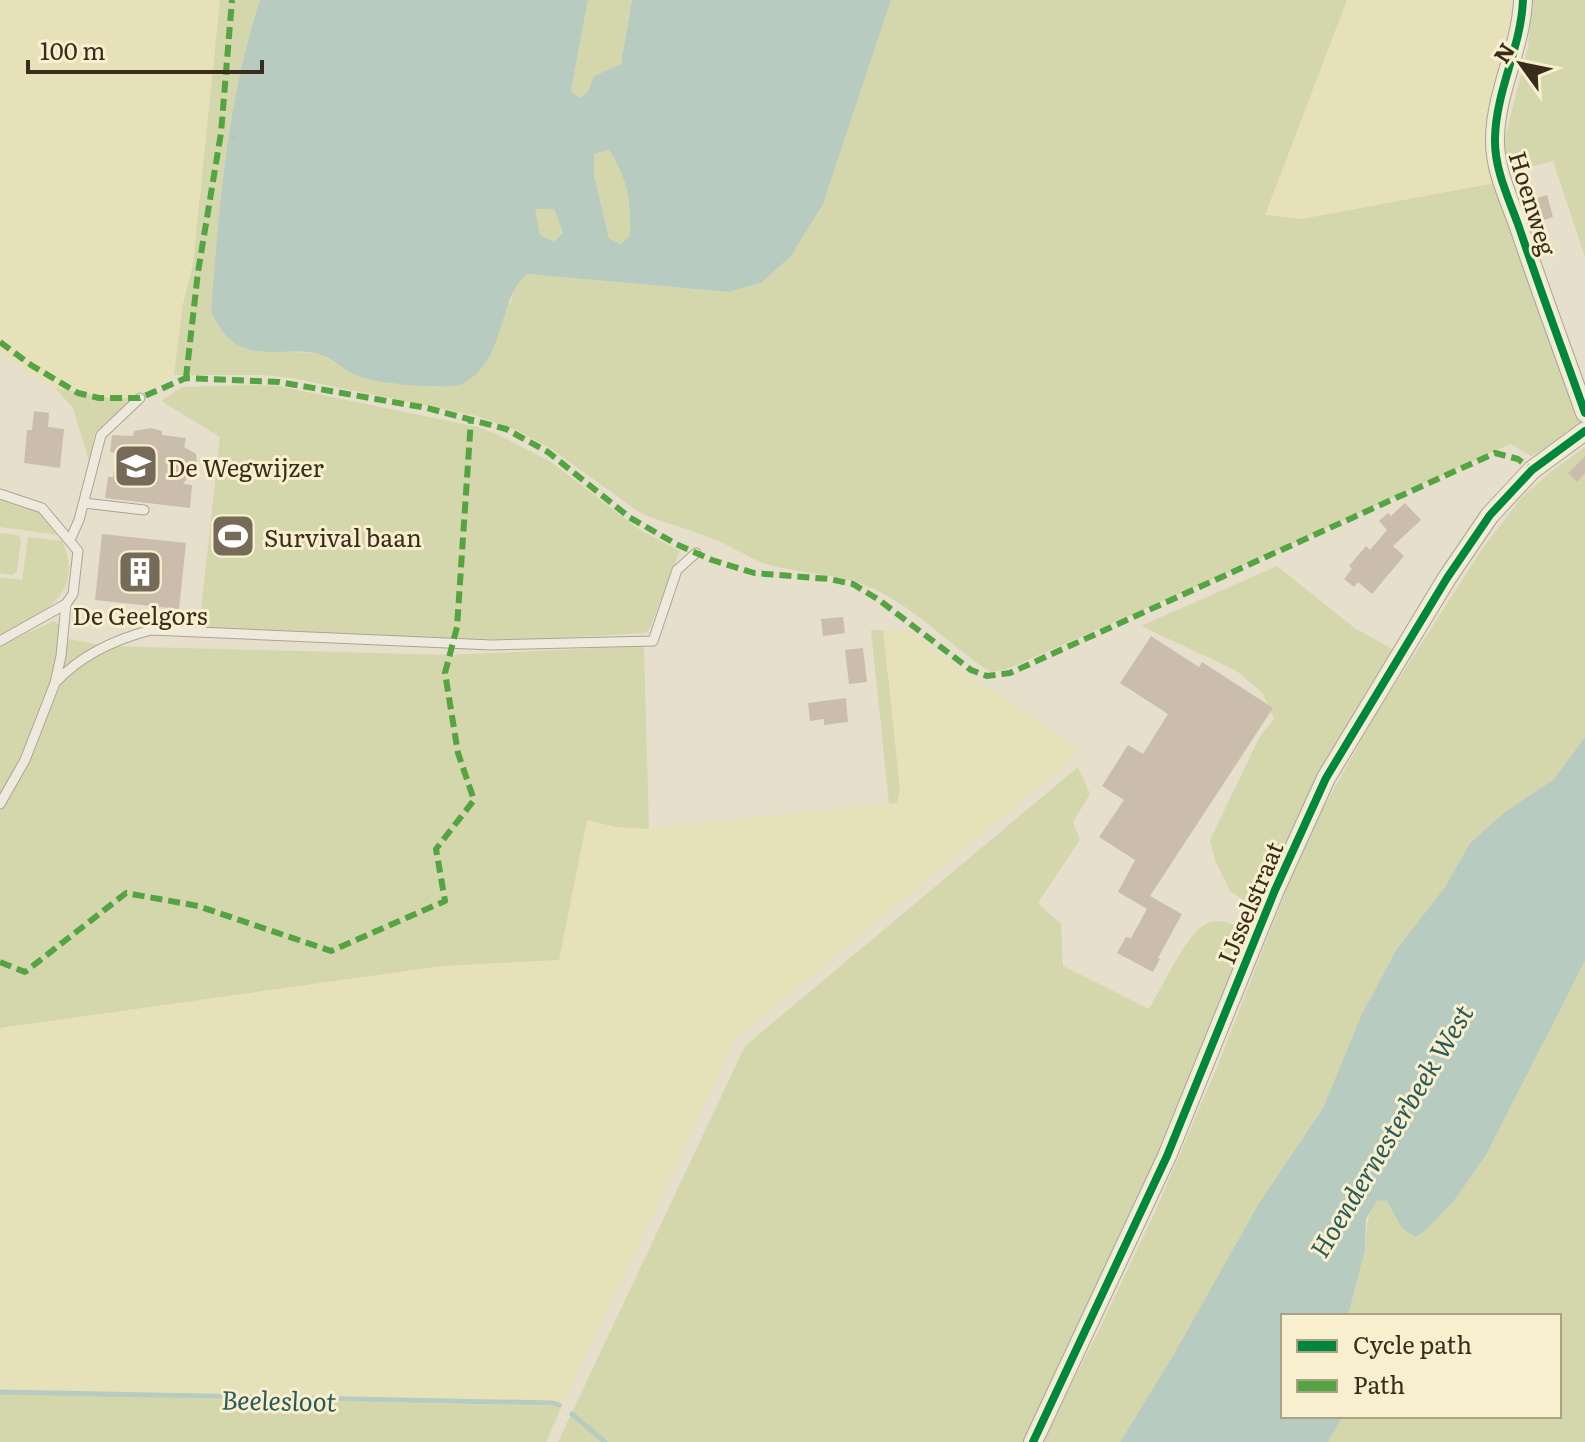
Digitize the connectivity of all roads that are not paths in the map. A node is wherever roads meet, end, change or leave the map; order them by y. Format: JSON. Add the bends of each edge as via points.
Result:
{"nodes":[{"id":1,"x":1523,"y":0,"type":"edge"},
{"id":2,"x":140,"y":398,"type":"dead end"},
{"id":3,"x":1585,"y":413,"type":"edge"},
{"id":4,"x":1585,"y":431,"type":"edge"},
{"id":5,"x":0,"y":494,"type":"edge"},
{"id":6,"x":84,"y":503,"type":"junction"},
{"id":7,"x":144,"y":510,"type":"dead end"},
{"id":8,"x":70,"y":540,"type":"junction"},
{"id":9,"x":696,"y":553,"type":"dead end"},
{"id":10,"x":66,"y":604,"type":"junction"},
{"id":11,"x":0,"y":641,"type":"edge"},
{"id":12,"x":55,"y":683,"type":"junction"},
{"id":13,"x":0,"y":804,"type":"edge"},
{"id":14,"x":1033,"y":1442,"type":"edge"}],
"edges":[{"from":1,"to":3,"type":"street","name":"Hoenweg","via":[[1500,94],[1496,156]]},
{"from":2,"to":6,"type":"lane","via":[[101,435]]},
{"from":4,"to":14,"type":"street","name":"IJsselstraat","via":[[1532,470],[1490,515],[1326,778],[1167,1156]]},
{"from":5,"to":8,"type":"lane","via":[[42,508]]},
{"from":6,"to":7,"type":"lane"},
{"from":6,"to":8,"type":"lane"},
{"from":8,"to":10,"type":"lane","via":[[78,551],[73,594]]},
{"from":9,"to":12,"type":"lane","via":[[677,570],[653,641],[492,645],[151,630],[89,656]]},
{"from":10,"to":11,"type":"lane"},
{"from":10,"to":12,"type":"lane"},
{"from":12,"to":13,"type":"lane","via":[[25,760]]}]}
